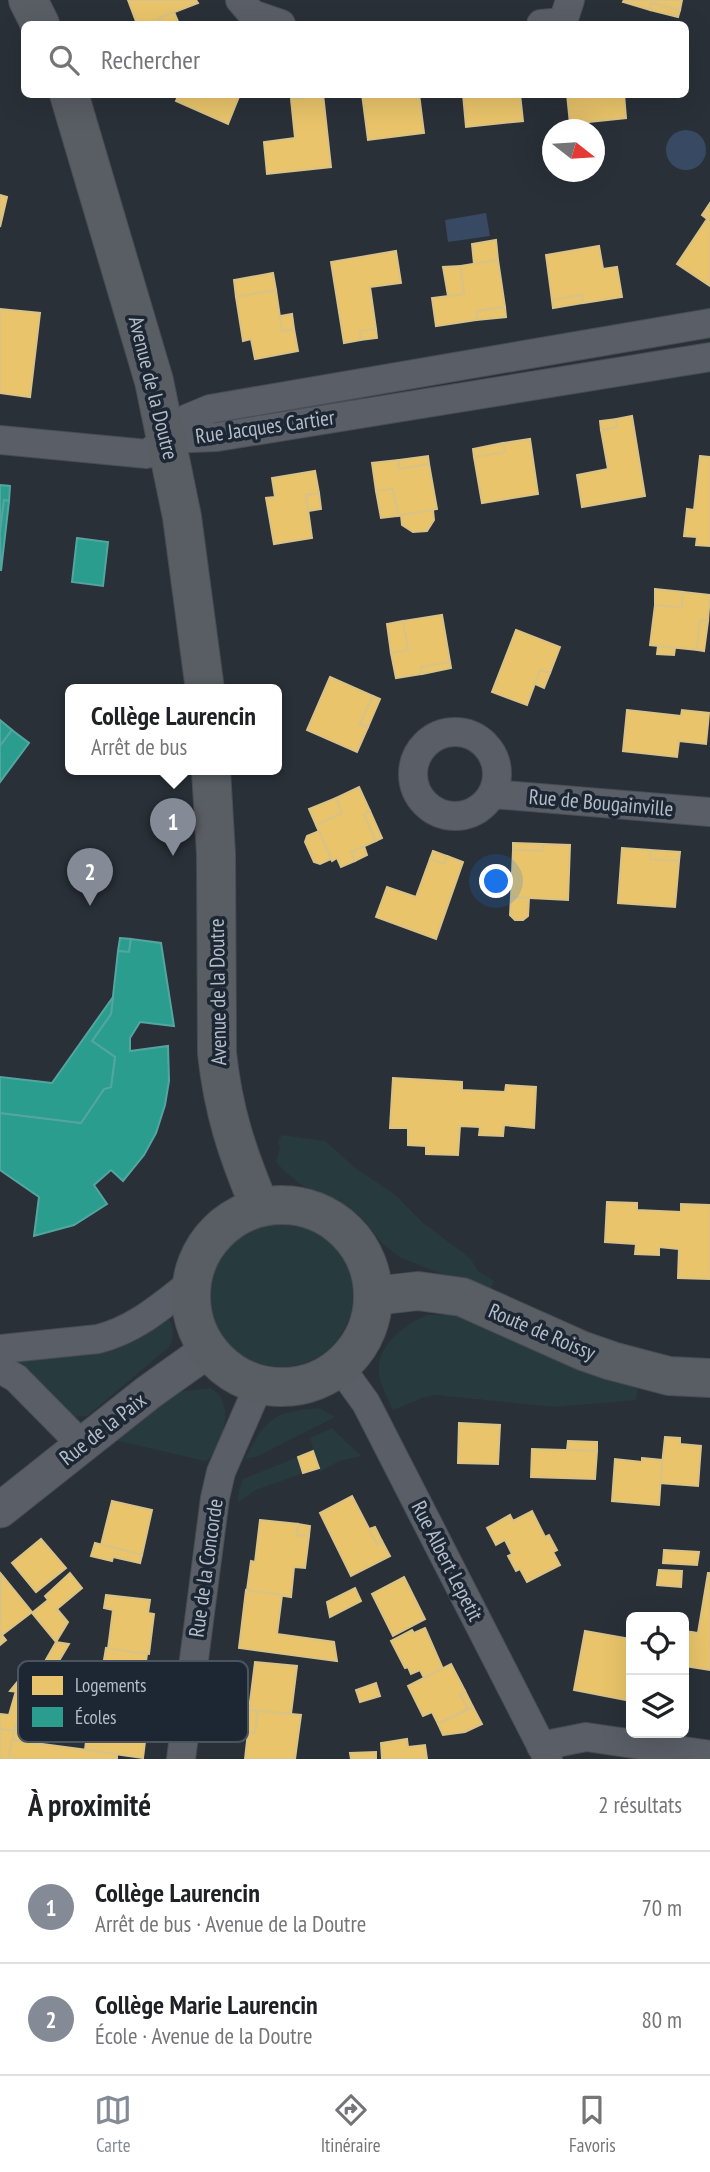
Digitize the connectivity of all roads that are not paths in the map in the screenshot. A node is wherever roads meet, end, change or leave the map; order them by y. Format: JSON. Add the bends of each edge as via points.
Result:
{"nodes":[{"id":1,"x":28,"y":0,"type":"edge"},
{"id":2,"x":240,"y":0,"type":"edge"},
{"id":3,"x":570,"y":0,"type":"edge"},
{"id":4,"x":38,"y":21,"type":"edge"},
{"id":5,"x":272,"y":21,"type":"edge"},
{"id":6,"x":563,"y":21,"type":"edge"},
{"id":7,"x":70,"y":98,"type":"edge"},
{"id":8,"x":710,"y":323,"type":"edge"},
{"id":9,"x":710,"y":357,"type":"edge"},
{"id":10,"x":167,"y":439,"type":"junction"},
{"id":11,"x":0,"y":440,"type":"edge"},
{"id":12,"x":204,"y":684,"type":"edge"},
{"id":13,"x":211,"y":775,"type":"edge"},
{"id":14,"x":492,"y":794,"type":"dead end"},
{"id":15,"x":710,"y":812,"type":"edge"},
{"id":16,"x":260,"y":1207,"type":"junction"},
{"id":17,"x":191,"y":1283,"type":"junction"},
{"id":18,"x":374,"y":1296,"type":"junction"},
{"id":19,"x":0,"y":1349,"type":"edge"},
{"id":20,"x":208,"y":1350,"type":"junction"},
{"id":21,"x":340,"y":1367,"type":"junction"},
{"id":22,"x":0,"y":1369,"type":"edge"},
{"id":23,"x":710,"y":1378,"type":"edge"},
{"id":24,"x":259,"y":1385,"type":"junction"},
{"id":25,"x":82,"y":1446,"type":"junction"},
{"id":26,"x":0,"y":1510,"type":"edge"},
{"id":27,"x":194,"y":1661,"type":"edge"},
{"id":28,"x":542,"y":1755,"type":"edge"},
{"id":29,"x":710,"y":1755,"type":"edge"}],
"edges":[{"from":1,"to":4,"type":"main road"},
{"from":2,"to":5,"type":"street","via":[[252,14]]},
{"from":3,"to":6,"type":"street"},
{"from":7,"to":10,"type":"main road","name":"Avenue de la Doutre","via":[[139,327]]},
{"from":8,"to":10,"type":"street","name":"Rue Jacques Cartier","via":[[209,409],[186,419]]},
{"from":9,"to":10,"type":"street","name":"Rue Jacques Cartier","via":[[217,437]]},
{"from":10,"to":11,"type":"street","via":[[147,454]]},
{"from":10,"to":12,"type":"main road","name":"Avenue de la Doutre"},
{"from":13,"to":16,"type":"main road","name":"Avenue de la Doutre","via":[[219,1072],[230,1128]]},
{"from":14,"to":15,"type":"street","name":"Rue de Bougainville"},
{"from":16,"to":17,"type":"main road","via":[[236,1217],[214,1234],[199,1255]]},
{"from":16,"to":18,"type":"main road","via":[[287,1204],[314,1210],[338,1223],[357,1243],[370,1269]]},
{"from":17,"to":19,"type":"street","via":[[141,1322],[113,1335]]},
{"from":17,"to":20,"type":"main road","via":[[196,1329]]},
{"from":18,"to":21,"type":"main road","via":[[370,1322],[358,1347]]},
{"from":18,"to":23,"type":"main road","name":"Route de Roissy","via":[[418,1291],[462,1297],[583,1351],[639,1370]]},
{"from":20,"to":24,"type":"main road","via":[[239,1378]]},
{"from":20,"to":25,"type":"street","name":"Rue de la Paix"},
{"from":21,"to":24,"type":"main road","via":[[316,1382],[288,1388]]},
{"from":21,"to":28,"type":"street","name":"Rue Albert Lepetit","via":[[366,1403]]},
{"from":22,"to":25,"type":"street","via":[[16,1378]]},
{"from":24,"to":27,"type":"street","name":"Rue de la Concorde","via":[[221,1472],[215,1497]]},
{"from":25,"to":26,"type":"street","name":"Rue de la Paix"},
{"from":28,"to":29,"type":"street","via":[[586,1737]]}]}
